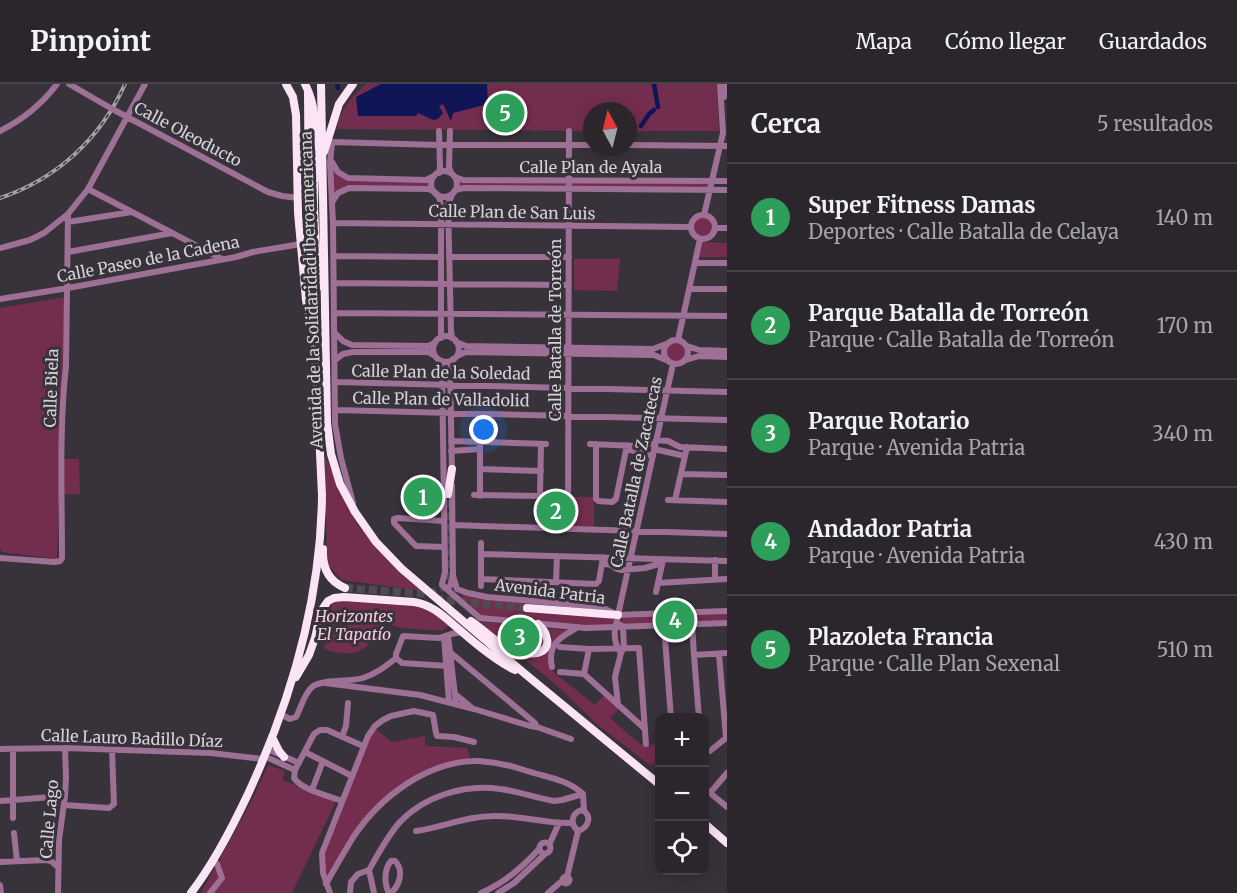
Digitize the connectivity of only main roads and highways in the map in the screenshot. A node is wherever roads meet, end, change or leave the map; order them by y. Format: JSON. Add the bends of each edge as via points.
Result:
{"nodes":[{"id":1,"x":286,"y":84,"type":"edge"},
{"id":2,"x":306,"y":84,"type":"edge"},
{"id":3,"x":321,"y":84,"type":"edge"},
{"id":4,"x":353,"y":84,"type":"edge"},
{"id":5,"x":335,"y":116,"type":"junction"},
{"id":6,"x":308,"y":124,"type":"junction"},
{"id":7,"x":332,"y":146,"type":"road end"},
{"id":8,"x":318,"y":160,"type":"junction"},
{"id":9,"x":297,"y":174,"type":"junction"},
{"id":10,"x":314,"y":339,"type":"junction"},
{"id":11,"x":452,"y":469,"type":"road end"},
{"id":12,"x":448,"y":494,"type":"tunnel mouth"},
{"id":13,"x":322,"y":513,"type":"junction"},
{"id":14,"x":424,"y":587,"type":"junction"},
{"id":15,"x":527,"y":608,"type":"tunnel mouth"},
{"id":16,"x":450,"y":609,"type":"junction"},
{"id":17,"x":619,"y":622,"type":"road end"},
{"id":18,"x":452,"y":623,"type":"junction"},
{"id":19,"x":538,"y":624,"type":"road end"},
{"id":20,"x":300,"y":651,"type":"junction"},
{"id":21,"x":524,"y":673,"type":"junction"},
{"id":22,"x":291,"y":681,"type":"junction"},
{"id":23,"x":272,"y":737,"type":"junction"},
{"id":24,"x":284,"y":756,"type":"road end"},
{"id":25,"x":655,"y":781,"type":"edge"},
{"id":26,"x":709,"y":827,"type":"edge"},
{"id":27,"x":727,"y":843,"type":"edge"},
{"id":28,"x":191,"y":893,"type":"edge"}],
"edges":[{"from":1,"to":9,"type":"highway","via":[[295,107]]},
{"from":2,"to":6,"type":"highway","name":"Avenida de la Solidaridad Iberoamericana"},
{"from":2,"to":8,"type":"highway","bridge":true,"via":[[314,107]]},
{"from":3,"to":8,"type":"highway","name":"Avenida de la Solidaridad Iberoamericana"},
{"from":4,"to":5,"type":"highway","via":[[342,97]]},
{"from":5,"to":7,"type":"highway"},
{"from":5,"to":8,"type":"highway"},
{"from":6,"to":9,"type":"highway"},
{"from":6,"to":10,"type":"highway","name":"Avenida de la Solidaridad Iberoamericana"},
{"from":8,"to":14,"type":"highway","name":"Avenida de la Solidaridad Iberoamericana","via":[[314,206],[318,277],[324,298],[331,454],[343,492],[355,512],[376,542]]},
{"from":9,"to":10,"type":"highway","via":[[300,244]]},
{"from":10,"to":13,"type":"highway","name":"Avenida de la Solidaridad Iberoamericana"},
{"from":11,"to":12,"type":"highway"},
{"from":13,"to":20,"type":"highway","name":"Avenida de la Solidaridad Iberoamericana"},
{"from":13,"to":20,"type":"highway","via":[[324,566],[344,590],[320,603]]},
{"from":14,"to":16,"type":"highway","name":"Avenida de la Solidaridad Iberoamericana"},
{"from":14,"to":18,"type":"highway"},
{"from":15,"to":17,"type":"highway"},
{"from":16,"to":19,"type":"highway","via":[[496,641],[524,653],[540,652],[546,646],[548,637]]},
{"from":16,"to":21,"type":"highway","name":"Avenida de la Solidaridad Iberoamericana"},
{"from":18,"to":21,"type":"highway","via":[[501,662]]},
{"from":18,"to":22,"type":"highway","via":[[419,603],[334,598],[322,609],[309,655]]},
{"from":20,"to":22,"type":"highway","name":"Avenida de la Solidaridad Iberoamericana"},
{"from":21,"to":25,"type":"highway","name":"Avenida de la Solidaridad Iberoamericana"},
{"from":22,"to":23,"type":"highway","name":"Avenida de la Solidaridad Iberoamericana"},
{"from":23,"to":24,"type":"highway"},
{"from":23,"to":28,"type":"highway","name":"Avenida de la Solidaridad Iberoamericana","via":[[237,817]]},
{"from":26,"to":27,"type":"highway"}]}
